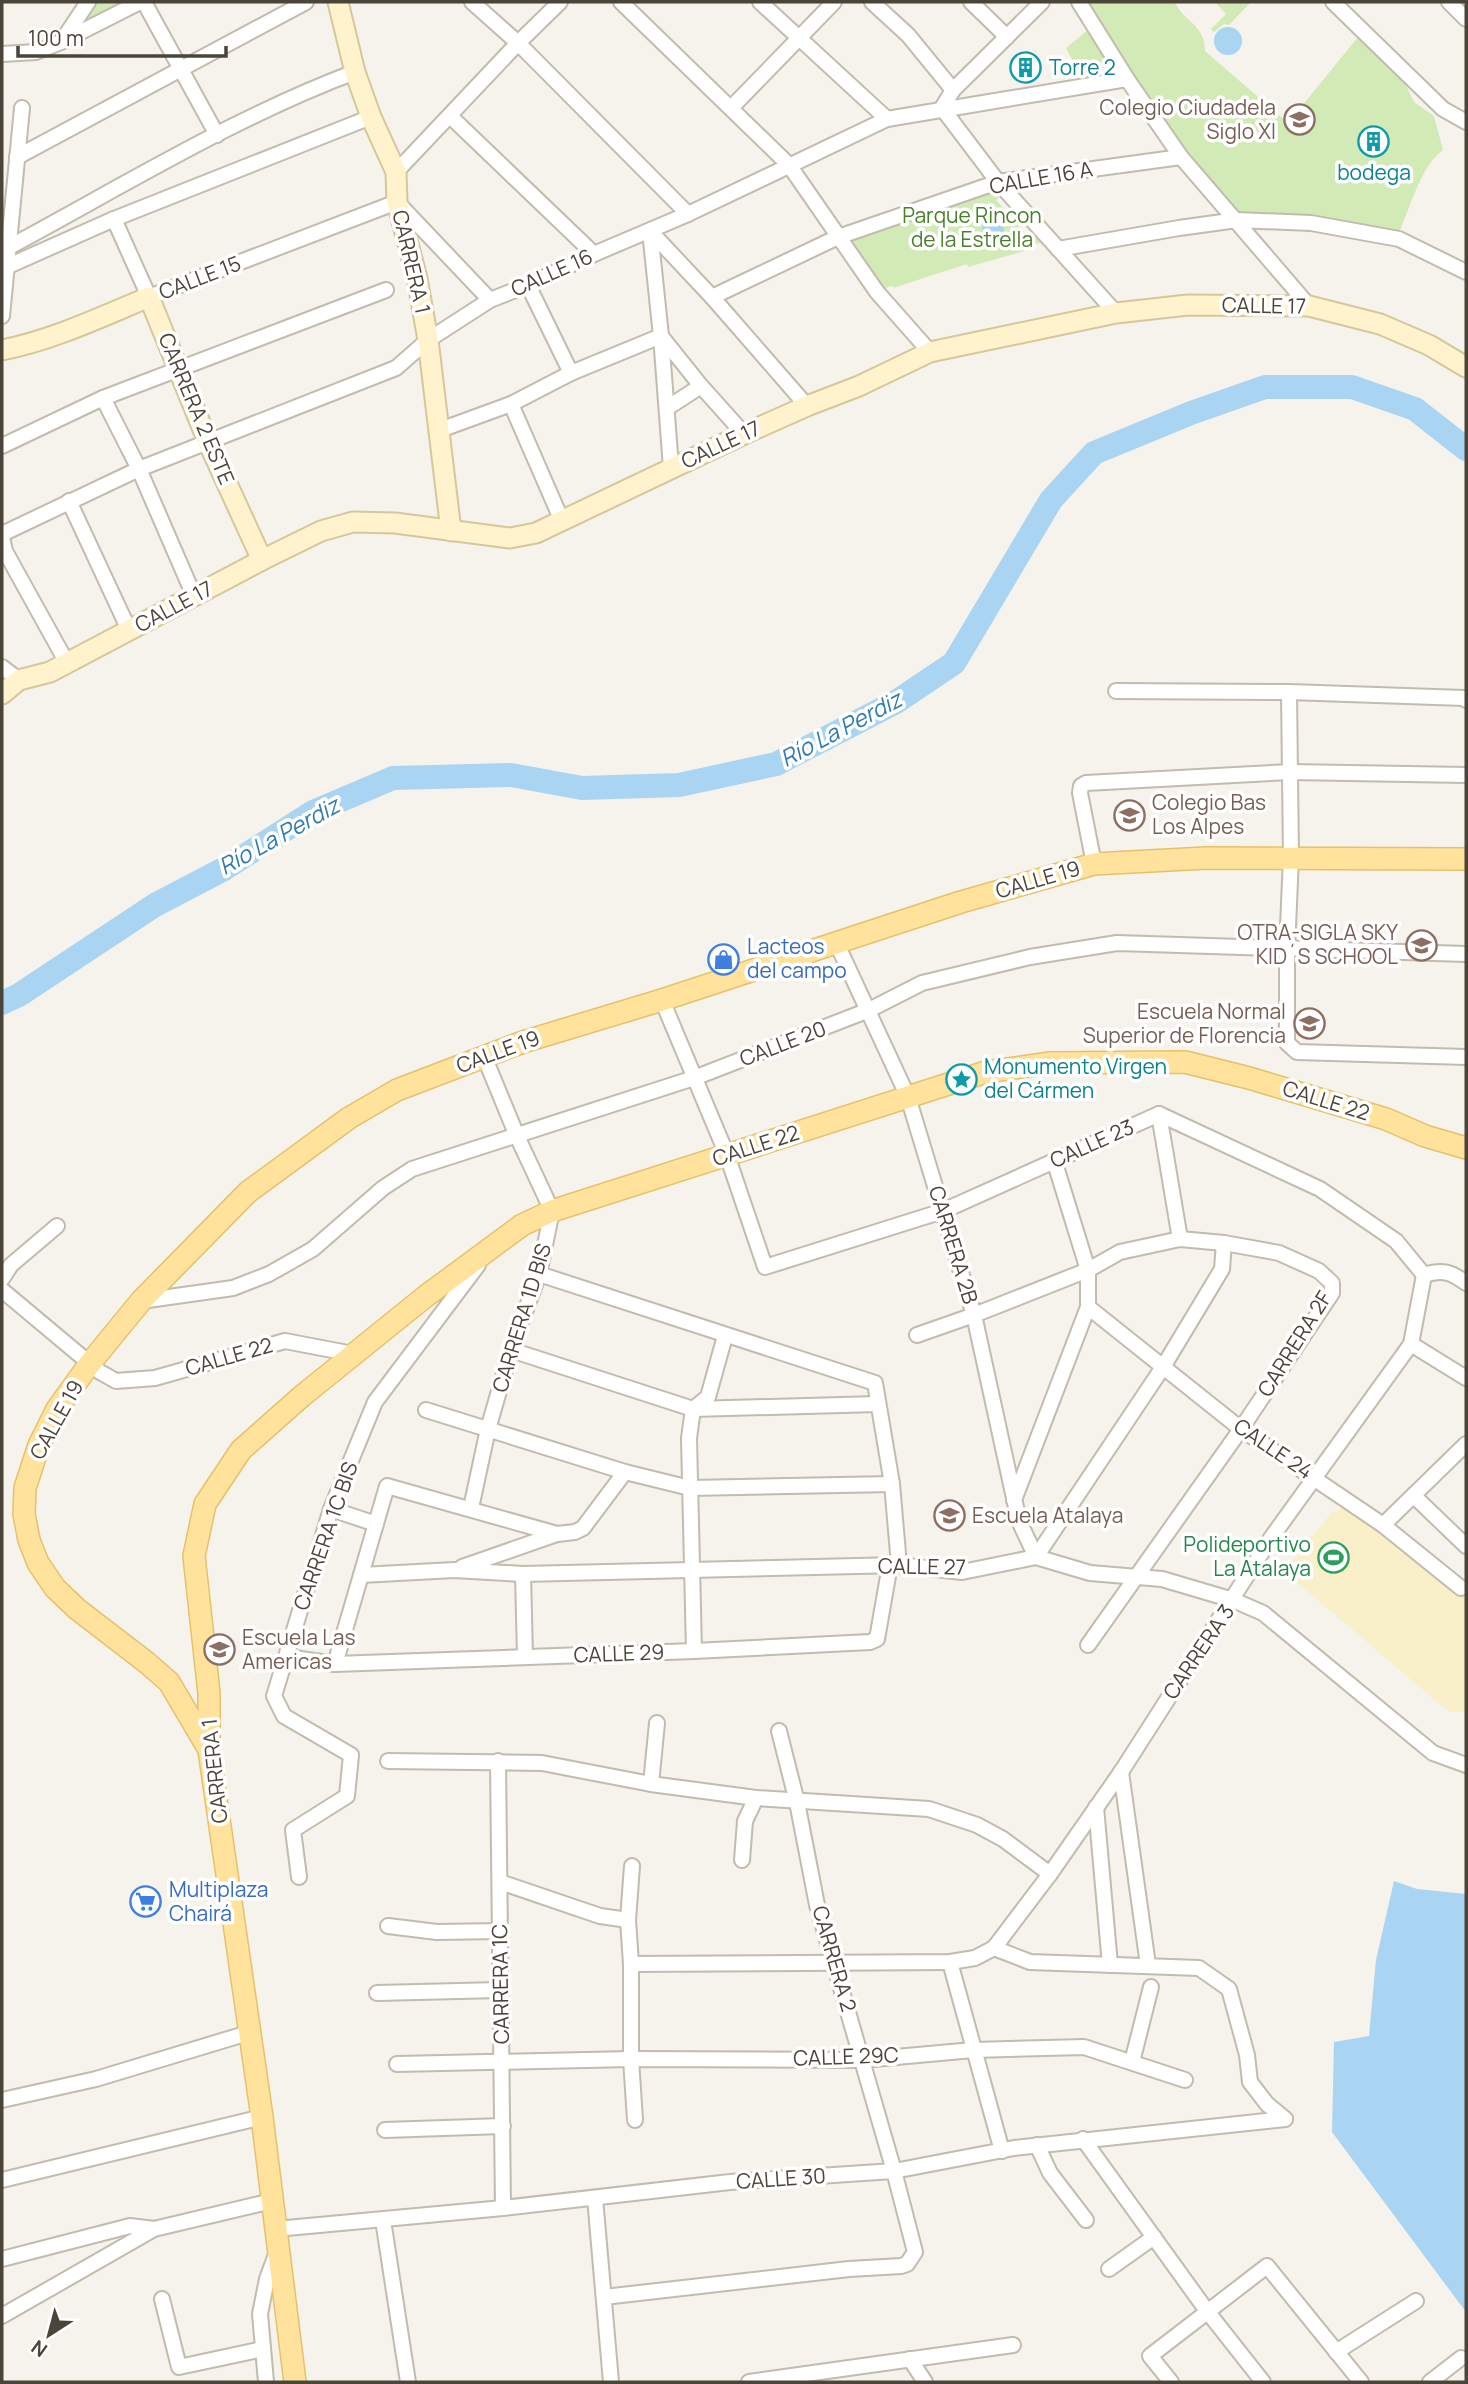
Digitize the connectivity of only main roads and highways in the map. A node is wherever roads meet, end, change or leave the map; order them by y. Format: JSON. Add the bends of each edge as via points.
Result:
{"nodes":[{"id":1,"x":338,"y":2,"type":"edge"},
{"id":2,"x":149,"y":297,"type":"joint"},
{"id":3,"x":2,"y":350,"type":"edge"},
{"id":4,"x":1466,"y":367,"type":"edge"},
{"id":5,"x":451,"y":531,"type":"junction"},
{"id":6,"x":262,"y":559,"type":"junction"},
{"id":7,"x":2,"y":694,"type":"edge"},
{"id":8,"x":1466,"y":859,"type":"edge"},
{"id":9,"x":1466,"y":1148,"type":"edge"},
{"id":10,"x":353,"y":1354,"type":"joint"},
{"id":11,"x":209,"y":1750,"type":"junction"},
{"id":12,"x":295,"y":2382,"type":"edge"}],
"edges":[{"from":1,"to":5,"type":"main road","name":"CARRERA 1","via":[[355,72],[396,172],[397,202],[428,340]]},
{"from":2,"to":3,"type":"main road","name":"CALLE 15","via":[[76,328]]},
{"from":2,"to":6,"type":"main road","name":"CARRERA 2 ESTE"},
{"from":4,"to":5,"type":"main road","name":"CALLE 17","via":[[1380,324],[1309,306],[1188,305],[1115,313],[930,352],[536,533],[510,538]]},
{"from":5,"to":6,"type":"main road","name":"CALLE 17","via":[[354,522],[321,531]]},
{"from":6,"to":7,"type":"main road","name":"CALLE 17","via":[[67,663],[19,680]]},
{"from":8,"to":11,"type":"main road","name":"CALLE 19","via":[[1206,858],[1094,864],[523,1042],[397,1090],[329,1132],[248,1192],[141,1301],[57,1409],[30,1466],[25,1488],[29,1540],[55,1588],[169,1682]]},
{"from":9,"to":10,"type":"main road","name":"CALLE 22","via":[[1386,1119],[1185,1062],[1050,1063],[986,1072],[552,1211],[492,1247]]},
{"from":10,"to":11,"type":"main road","name":"CARRERA 1","via":[[241,1450],[205,1504],[194,1556],[209,1693]]},
{"from":11,"to":12,"type":"main road","name":"CARRERA 1"}]}
